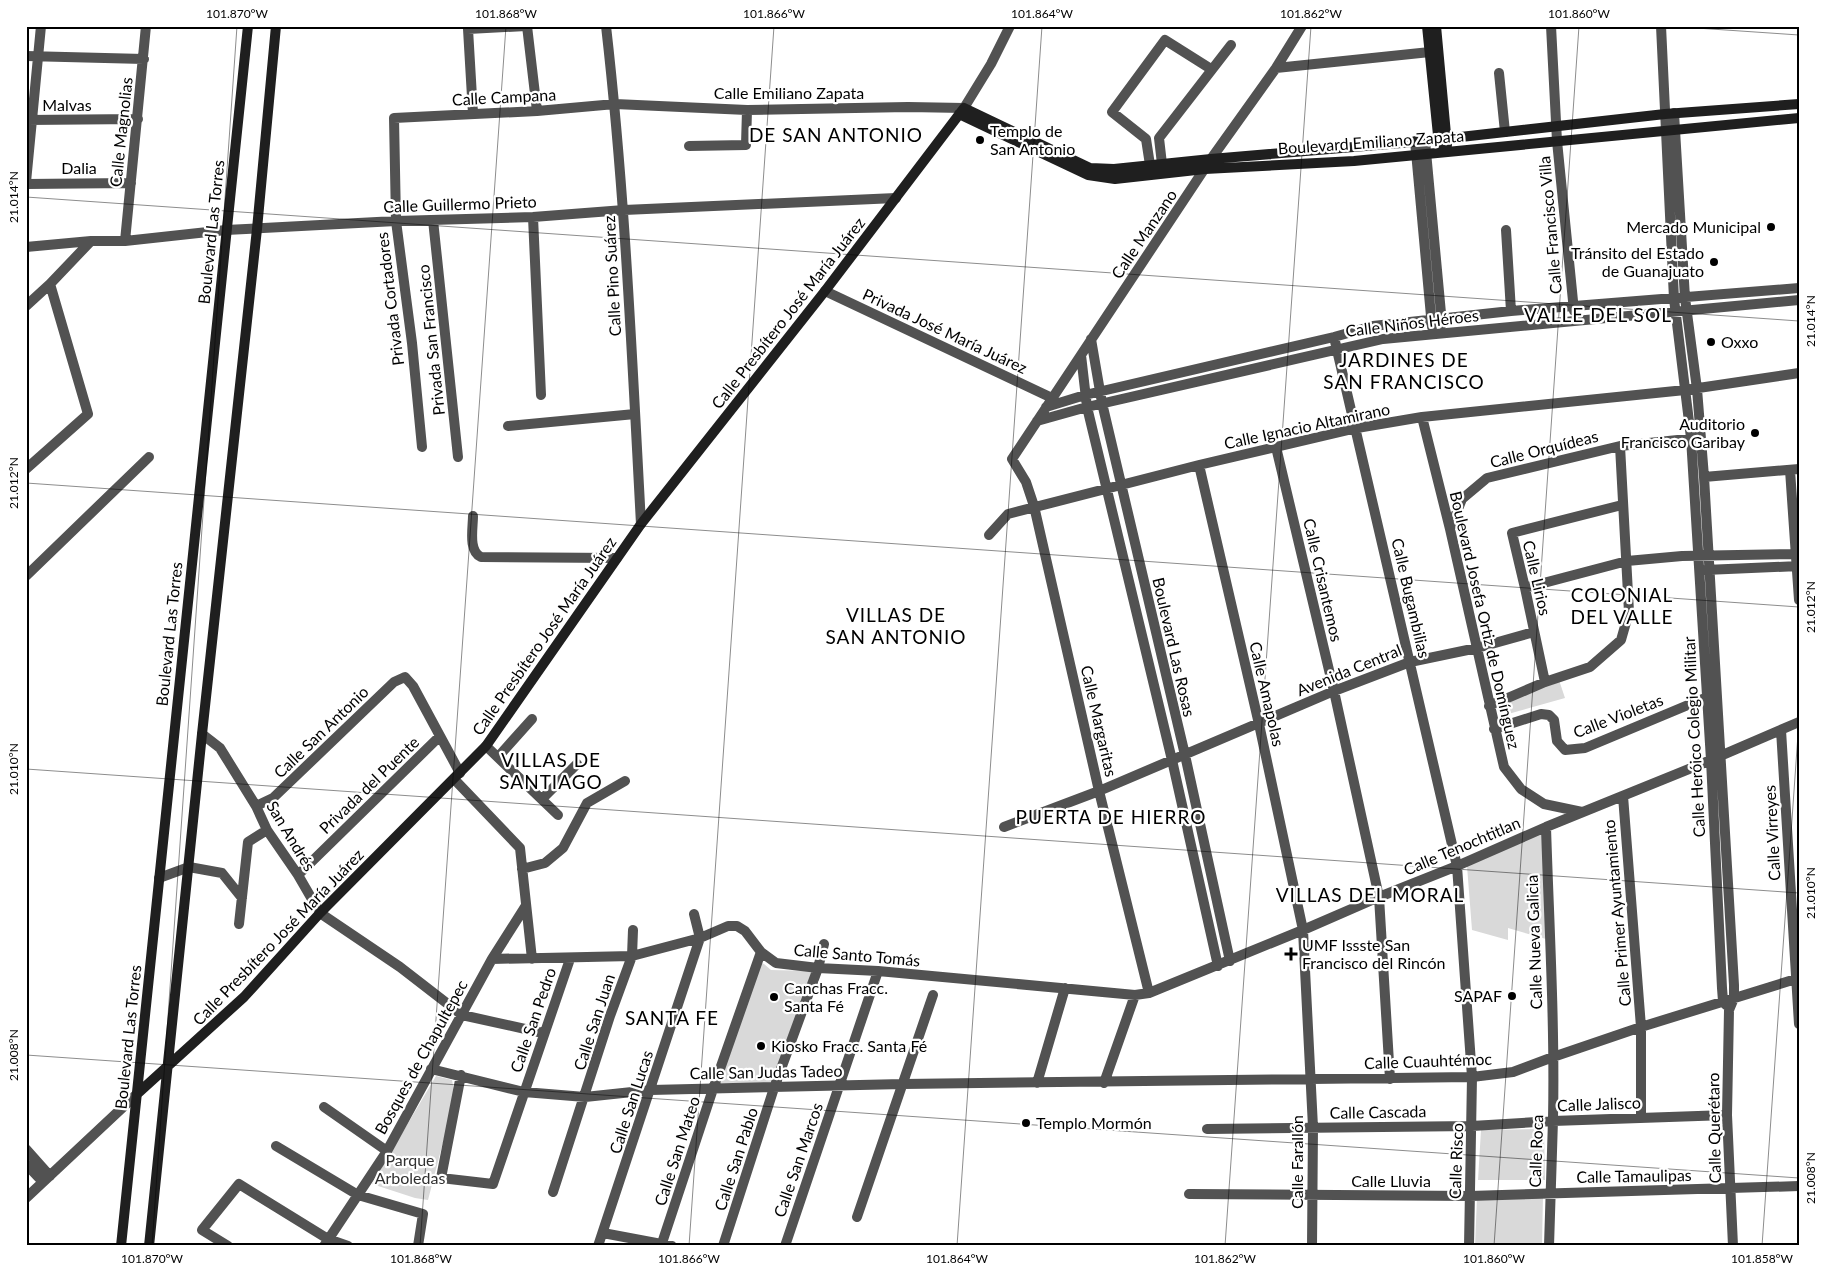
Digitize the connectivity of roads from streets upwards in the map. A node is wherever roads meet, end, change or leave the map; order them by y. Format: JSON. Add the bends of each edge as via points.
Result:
{"nodes":[{"id":1,"x":41,"y":26,"type":"edge"},
{"id":2,"x":146,"y":26,"type":"edge"},
{"id":3,"x":248,"y":26,"type":"edge"},
{"id":4,"x":276,"y":26,"type":"edge"},
{"id":5,"x":527,"y":26,"type":"edge"},
{"id":6,"x":606,"y":26,"type":"edge"},
{"id":7,"x":1010,"y":26,"type":"edge"},
{"id":8,"x":1302,"y":26,"type":"edge"},
{"id":9,"x":1427,"y":26,"type":"edge"},
{"id":10,"x":1436,"y":26,"type":"edge"},
{"id":11,"x":1551,"y":26,"type":"edge"},
{"id":12,"x":1661,"y":26,"type":"edge"},
{"id":13,"x":1231,"y":45,"type":"dead end"},
{"id":14,"x":1430,"y":52,"type":"junction"},
{"id":15,"x":26,"y":56,"type":"edge"},
{"id":16,"x":38,"y":56,"type":"junction"},
{"id":17,"x":144,"y":59,"type":"junction"},
{"id":18,"x":1276,"y":68,"type":"junction"},
{"id":19,"x":1211,"y":69,"type":"junction"},
{"id":20,"x":1499,"y":74,"type":"dead end"},
{"id":21,"x":615,"y":104,"type":"junction"},
{"id":22,"x":1799,"y":104,"type":"edge"},
{"id":23,"x":537,"y":110,"type":"junction"},
{"id":24,"x":747,"y":110,"type":"junction"},
{"id":25,"x":961,"y":111,"type":"junction"},
{"id":26,"x":1669,"y":113,"type":"junction"},
{"id":27,"x":473,"y":114,"type":"junction"},
{"id":28,"x":394,"y":118,"type":"joint"},
{"id":29,"x":1799,"y":118,"type":"edge"},
{"id":30,"x":138,"y":119,"type":"junction"},
{"id":31,"x":30,"y":120,"type":"edge"},
{"id":32,"x":1557,"y":127,"type":"junction"},
{"id":33,"x":1670,"y":130,"type":"junction"},
{"id":34,"x":1505,"y":132,"type":"junction"},
{"id":35,"x":1159,"y":138,"type":"junction"},
{"id":36,"x":1146,"y":139,"type":"junction"},
{"id":37,"x":1443,"y":139,"type":"junction"},
{"id":38,"x":1420,"y":141,"type":"junction"},
{"id":39,"x":1557,"y":141,"type":"junction"},
{"id":40,"x":689,"y":146,"type":"dead end"},
{"id":41,"x":1444,"y":153,"type":"junction"},
{"id":42,"x":1421,"y":155,"type":"junction"},
{"id":43,"x":1212,"y":159,"type":"junction"},
{"id":44,"x":1162,"y":164,"type":"junction"},
{"id":45,"x":1150,"y":165,"type":"junction"},
{"id":46,"x":1205,"y":168,"type":"junction"},
{"id":47,"x":26,"y":183,"type":"edge"},
{"id":48,"x":131,"y":183,"type":"junction"},
{"id":49,"x":896,"y":198,"type":"junction"},
{"id":50,"x":624,"y":210,"type":"junction"},
{"id":51,"x":533,"y":217,"type":"junction"},
{"id":52,"x":396,"y":220,"type":"junction"},
{"id":53,"x":433,"y":220,"type":"junction"},
{"id":54,"x":257,"y":229,"type":"junction"},
{"id":55,"x":226,"y":230,"type":"junction"},
{"id":56,"x":1506,"y":230,"type":"dead end"},
{"id":57,"x":91,"y":241,"type":"junction"},
{"id":58,"x":125,"y":241,"type":"junction"},
{"id":59,"x":26,"y":247,"type":"edge"},
{"id":60,"x":50,"y":284,"type":"junction"},
{"id":61,"x":1799,"y":288,"type":"edge"},
{"id":62,"x":825,"y":291,"type":"junction"},
{"id":63,"x":1685,"y":298,"type":"junction"},
{"id":64,"x":1674,"y":299,"type":"junction"},
{"id":65,"x":1799,"y":300,"type":"edge"},
{"id":66,"x":26,"y":306,"type":"edge"},
{"id":67,"x":1573,"y":307,"type":"junction"},
{"id":68,"x":1511,"y":311,"type":"junction"},
{"id":69,"x":1687,"y":311,"type":"junction"},
{"id":70,"x":1675,"y":312,"type":"junction"},
{"id":71,"x":1437,"y":320,"type":"junction"},
{"id":72,"x":1575,"y":320,"type":"junction"},
{"id":73,"x":1438,"y":333,"type":"junction"},
{"id":74,"x":1334,"y":337,"type":"junction"},
{"id":75,"x":1091,"y":339,"type":"junction"},
{"id":76,"x":1337,"y":348,"type":"junction"},
{"id":77,"x":1081,"y":355,"type":"junction"},
{"id":78,"x":1799,"y":373,"type":"edge"},
{"id":79,"x":1697,"y":388,"type":"junction"},
{"id":80,"x":1685,"y":390,"type":"junction"},
{"id":81,"x":1100,"y":393,"type":"junction"},
{"id":82,"x":541,"y":395,"type":"dead end"},
{"id":83,"x":1085,"y":396,"type":"junction"},
{"id":84,"x":1049,"y":403,"type":"junction"},
{"id":85,"x":1102,"y":403,"type":"junction"},
{"id":86,"x":1087,"y":407,"type":"junction"},
{"id":87,"x":635,"y":414,"type":"junction"},
{"id":88,"x":1422,"y":417,"type":"junction"},
{"id":89,"x":1037,"y":421,"type":"junction"},
{"id":90,"x":508,"y":426,"type":"dead end"},
{"id":91,"x":1357,"y":428,"type":"junction"},
{"id":92,"x":1696,"y":438,"type":"junction"},
{"id":93,"x":1620,"y":446,"type":"junction"},
{"id":94,"x":422,"y":447,"type":"dead end"},
{"id":95,"x":1276,"y":447,"type":"junction"},
{"id":96,"x":149,"y":457,"type":"dead end"},
{"id":97,"x":458,"y":457,"type":"dead end"},
{"id":98,"x":1012,"y":459,"type":"joint"},
{"id":99,"x":1199,"y":465,"type":"junction"},
{"id":100,"x":26,"y":469,"type":"edge"},
{"id":101,"x":1794,"y":470,"type":"edge"},
{"id":102,"x":1704,"y":477,"type":"junction"},
{"id":103,"x":1120,"y":486,"type":"junction"},
{"id":104,"x":1106,"y":489,"type":"junction"},
{"id":105,"x":1622,"y":505,"type":"junction"},
{"id":106,"x":1034,"y":506,"type":"junction"},
{"id":107,"x":473,"y":516,"type":"dead end"},
{"id":108,"x":641,"y":524,"type":"junction"},
{"id":109,"x":1450,"y":529,"type":"junction"},
{"id":110,"x":989,"y":535,"type":"dead end"},
{"id":111,"x":1797,"y":554,"type":"edge"},
{"id":112,"x":1698,"y":555,"type":"junction"},
{"id":113,"x":1709,"y":555,"type":"junction"},
{"id":114,"x":617,"y":558,"type":"junction"},
{"id":115,"x":1627,"y":562,"type":"junction"},
{"id":116,"x":1798,"y":566,"type":"edge"},
{"id":117,"x":1704,"y":570,"type":"junction"},
{"id":118,"x":26,"y":576,"type":"edge"},
{"id":119,"x":1525,"y":588,"type":"junction"},
{"id":120,"x":1799,"y":600,"type":"edge"},
{"id":121,"x":1534,"y":632,"type":"junction"},
{"id":122,"x":1477,"y":648,"type":"junction"},
{"id":123,"x":1410,"y":662,"type":"junction"},
{"id":124,"x":1545,"y":682,"type":"junction"},
{"id":125,"x":1334,"y":691,"type":"junction"},
{"id":126,"x":1712,"y":695,"type":"junction"},
{"id":127,"x":1489,"y":706,"type":"junction"},
{"id":128,"x":532,"y":719,"type":"dead end"},
{"id":129,"x":1799,"y":722,"type":"edge"},
{"id":130,"x":1259,"y":724,"type":"junction"},
{"id":131,"x":1494,"y":729,"type":"junction"},
{"id":132,"x":1781,"y":730,"type":"junction"},
{"id":133,"x":202,"y":734,"type":"junction"},
{"id":134,"x":439,"y":737,"type":"junction"},
{"id":135,"x":486,"y":746,"type":"junction"},
{"id":136,"x":1185,"y":755,"type":"junction"},
{"id":137,"x":498,"y":757,"type":"junction"},
{"id":138,"x":1716,"y":758,"type":"junction"},
{"id":139,"x":1172,"y":760,"type":"junction"},
{"id":140,"x":577,"y":764,"type":"dead end"},
{"id":141,"x":457,"y":776,"type":"junction"},
{"id":142,"x":625,"y":781,"type":"dead end"},
{"id":143,"x":1099,"y":791,"type":"junction"},
{"id":144,"x":1623,"y":796,"type":"junction"},
{"id":145,"x":542,"y":799,"type":"junction"},
{"id":146,"x":256,"y":806,"type":"junction"},
{"id":147,"x":1583,"y":812,"type":"junction"},
{"id":148,"x":558,"y":815,"type":"dead end"},
{"id":149,"x":1004,"y":827,"type":"dead end"},
{"id":150,"x":1546,"y":827,"type":"junction"},
{"id":151,"x":267,"y":830,"type":"junction"},
{"id":152,"x":1457,"y":866,"type":"junction"},
{"id":153,"x":189,"y":867,"type":"junction"},
{"id":154,"x":522,"y":869,"type":"junction"},
{"id":155,"x":298,"y":875,"type":"junction"},
{"id":156,"x":163,"y":876,"type":"junction"},
{"id":157,"x":1379,"y":897,"type":"junction"},
{"id":158,"x":242,"y":898,"type":"junction"},
{"id":159,"x":525,"y":907,"type":"junction"},
{"id":160,"x":320,"y":913,"type":"junction"},
{"id":161,"x":694,"y":914,"type":"dead end"},
{"id":162,"x":238,"y":924,"type":"dead end"},
{"id":163,"x":633,"y":930,"type":"dead end"},
{"id":164,"x":1303,"y":930,"type":"junction"},
{"id":165,"x":700,"y":938,"type":"junction"},
{"id":166,"x":824,"y":944,"type":"dead end"},
{"id":167,"x":761,"y":952,"type":"junction"},
{"id":168,"x":632,"y":956,"type":"junction"},
{"id":169,"x":570,"y":958,"type":"junction"},
{"id":170,"x":492,"y":959,"type":"junction"},
{"id":171,"x":532,"y":959,"type":"junction"},
{"id":172,"x":1230,"y":961,"type":"junction"},
{"id":173,"x":1218,"y":966,"type":"junction"},
{"id":174,"x":818,"y":968,"type":"junction"},
{"id":175,"x":878,"y":971,"type":"junction"},
{"id":176,"x":1797,"y":978,"type":"edge"},
{"id":177,"x":1065,"y":988,"type":"junction"},
{"id":178,"x":1149,"y":993,"type":"junction"},
{"id":179,"x":933,"y":995,"type":"dead end"},
{"id":180,"x":1135,"y":995,"type":"junction"},
{"id":181,"x":1734,"y":998,"type":"junction"},
{"id":182,"x":1726,"y":1005,"type":"junction"},
{"id":183,"x":462,"y":1015,"type":"junction"},
{"id":184,"x":1799,"y":1024,"type":"edge"},
{"id":185,"x":1641,"y":1027,"type":"junction"},
{"id":186,"x":544,"y":1032,"type":"junction"},
{"id":187,"x":1553,"y":1057,"type":"junction"},
{"id":188,"x":169,"y":1067,"type":"junction"},
{"id":189,"x":431,"y":1069,"type":"junction"},
{"id":190,"x":461,"y":1076,"type":"junction"},
{"id":191,"x":1472,"y":1077,"type":"junction"},
{"id":192,"x":1311,"y":1079,"type":"junction"},
{"id":193,"x":1390,"y":1079,"type":"junction"},
{"id":194,"x":1037,"y":1083,"type":"junction"},
{"id":195,"x":1104,"y":1083,"type":"junction"},
{"id":196,"x":903,"y":1084,"type":"junction"},
{"id":197,"x":840,"y":1086,"type":"junction"},
{"id":198,"x":774,"y":1088,"type":"junction"},
{"id":199,"x":713,"y":1089,"type":"junction"},
{"id":200,"x":651,"y":1090,"type":"junction"},
{"id":201,"x":524,"y":1092,"type":"junction"},
{"id":202,"x":137,"y":1094,"type":"junction"},
{"id":203,"x":585,"y":1097,"type":"junction"},
{"id":204,"x":324,"y":1107,"type":"dead end"},
{"id":205,"x":1727,"y":1115,"type":"junction"},
{"id":206,"x":1641,"y":1118,"type":"junction"},
{"id":207,"x":1553,"y":1121,"type":"junction"},
{"id":208,"x":1472,"y":1126,"type":"junction"},
{"id":209,"x":1313,"y":1128,"type":"junction"},
{"id":210,"x":1207,"y":1129,"type":"dead end"},
{"id":211,"x":276,"y":1146,"type":"dead end"},
{"id":212,"x":387,"y":1151,"type":"junction"},
{"id":213,"x":28,"y":1157,"type":"edge"},
{"id":214,"x":46,"y":1179,"type":"junction"},
{"id":215,"x":1799,"y":1186,"type":"edge"},
{"id":216,"x":1730,"y":1189,"type":"junction"},
{"id":217,"x":553,"y":1192,"type":"dead end"},
{"id":218,"x":1550,"y":1193,"type":"junction"},
{"id":219,"x":358,"y":1194,"type":"junction"},
{"id":220,"x":1189,"y":1194,"type":"dead end"},
{"id":221,"x":1312,"y":1196,"type":"junction"},
{"id":222,"x":1470,"y":1196,"type":"junction"},
{"id":223,"x":26,"y":1198,"type":"edge"},
{"id":224,"x":857,"y":1217,"type":"dead end"},
{"id":225,"x":603,"y":1233,"type":"junction"},
{"id":226,"x":326,"y":1242,"type":"edge"},
{"id":227,"x":665,"y":1245,"type":"edge"},
{"id":228,"x":121,"y":1246,"type":"edge"},
{"id":229,"x":149,"y":1246,"type":"edge"},
{"id":230,"x":228,"y":1246,"type":"edge"},
{"id":231,"x":348,"y":1246,"type":"edge"},
{"id":232,"x":418,"y":1246,"type":"edge"},
{"id":233,"x":598,"y":1246,"type":"edge"},
{"id":234,"x":723,"y":1246,"type":"edge"},
{"id":235,"x":785,"y":1246,"type":"edge"},
{"id":236,"x":1312,"y":1246,"type":"edge"},
{"id":237,"x":1469,"y":1246,"type":"edge"},
{"id":238,"x":1549,"y":1246,"type":"edge"},
{"id":239,"x":1733,"y":1246,"type":"edge"}],
"edges":[{"from":1,"to":16,"type":"street"},
{"from":2,"to":17,"type":"street","name":"Calle Magnolias"},
{"from":3,"to":55,"type":"street","name":"Boulevard Las Torres"},
{"from":4,"to":54,"type":"street"},
{"from":5,"to":23,"type":"street"},
{"from":5,"to":27,"type":"street","via":[[468,28]]},
{"from":6,"to":21,"type":"street","name":"Calle Pino Suárez"},
{"from":7,"to":25,"type":"street","name":"Calle Presbítero José María Juárez","via":[[991,64]]},
{"from":8,"to":18,"type":"street","name":"Calle Manzano"},
{"from":9,"to":14,"type":"street"},
{"from":10,"to":37,"type":"street"},
{"from":11,"to":32,"type":"street","name":"Calle Francisco Villa"},
{"from":12,"to":26,"type":"street","name":"Calle Heróico Colegio Militar"},
{"from":13,"to":19,"type":"street"},
{"from":14,"to":18,"type":"street"},
{"from":14,"to":37,"type":"street"},
{"from":15,"to":16,"type":"street"},
{"from":16,"to":17,"type":"street"},
{"from":16,"to":31,"type":"street"},
{"from":17,"to":30,"type":"street","name":"Calle Magnolias"},
{"from":18,"to":43,"type":"street","name":"Calle Manzano"},
{"from":19,"to":35,"type":"street"},
{"from":19,"to":36,"type":"street","via":[[1165,40],[1112,112]]},
{"from":20,"to":34,"type":"street"},
{"from":21,"to":23,"type":"street","name":"Calle Campana"},
{"from":21,"to":24,"type":"street","name":"Calle Emiliano Zapata"},
{"from":21,"to":50,"type":"street","name":"Calle Pino Suárez"},
{"from":22,"to":26,"type":"street","name":"Boulevard Emiliano Zapata"},
{"from":23,"to":27,"type":"street","name":"Calle Campana"},
{"from":24,"to":25,"type":"street","name":"Calle Emiliano Zapata","via":[[908,107]]},
{"from":24,"to":40,"type":"street","via":[[746,145]]},
{"from":25,"to":45,"type":"street","name":"Boulevard Emiliano Zapata","via":[[1090,168]]},
{"from":25,"to":46,"type":"street","name":"Boulevard Emiliano Zapata","via":[[1088,176],[1115,179]]},
{"from":25,"to":49,"type":"street","name":"Calle Presbítero José María Juárez"},
{"from":26,"to":32,"type":"street","name":"Boulevard Emiliano Zapata"},
{"from":26,"to":33,"type":"street","name":"Calle Heróico Colegio Militar"},
{"from":27,"to":28,"type":"street","name":"Calle Campana"},
{"from":28,"to":52,"type":"street","name":"Privada Cortadores"},
{"from":29,"to":33,"type":"street","name":"Boulevard Emiliano Zapata"},
{"from":30,"to":31,"type":"street","name":"Malvas"},
{"from":30,"to":48,"type":"street","name":"Calle Magnolias"},
{"from":31,"to":47,"type":"street"},
{"from":32,"to":34,"type":"street","name":"Boulevard Emiliano Zapata"},
{"from":32,"to":39,"type":"street","name":"Calle Francisco Villa"},
{"from":33,"to":39,"type":"street","name":"Boulevard Emiliano Zapata"},
{"from":33,"to":63,"type":"street","name":"Calle Heróico Colegio Militar"},
{"from":33,"to":64,"type":"street","name":"Calle Heróico Colegio Militar"},
{"from":34,"to":37,"type":"street","name":"Boulevard Emiliano Zapata"},
{"from":35,"to":36,"type":"street"},
{"from":35,"to":44,"type":"street"},
{"from":36,"to":45,"type":"street"},
{"from":37,"to":38,"type":"street","name":"Boulevard Emiliano Zapata"},
{"from":37,"to":41,"type":"street"},
{"from":38,"to":42,"type":"street"},
{"from":38,"to":43,"type":"street","name":"Boulevard Emiliano Zapata"},
{"from":39,"to":41,"type":"street","name":"Boulevard Emiliano Zapata"},
{"from":39,"to":67,"type":"street","name":"Calle Francisco Villa"},
{"from":41,"to":42,"type":"street","name":"Boulevard Emiliano Zapata"},
{"from":42,"to":46,"type":"street","name":"Boulevard Emiliano Zapata"},
{"from":42,"to":71,"type":"street"},
{"from":43,"to":44,"type":"street","name":"Boulevard Emiliano Zapata"},
{"from":43,"to":46,"type":"street","name":"Calle Manzano"},
{"from":44,"to":45,"type":"street","name":"Boulevard Emiliano Zapata"},
{"from":46,"to":75,"type":"street","name":"Calle Manzano"},
{"from":47,"to":48,"type":"street","name":"Dalia"},
{"from":48,"to":58,"type":"street","name":"Calle Magnolias"},
{"from":49,"to":50,"type":"street","name":"Calle Guillermo Prieto"},
{"from":49,"to":62,"type":"street","name":"Calle Presbítero José María Juárez"},
{"from":50,"to":51,"type":"street","name":"Calle Guillermo Prieto"},
{"from":50,"to":87,"type":"street","name":"Calle Pino Suárez"},
{"from":51,"to":53,"type":"street","name":"Calle Guillermo Prieto"},
{"from":51,"to":82,"type":"street"},
{"from":52,"to":53,"type":"street","name":"Calle Guillermo Prieto"},
{"from":52,"to":54,"type":"street","name":"Calle Guillermo Prieto"},
{"from":52,"to":94,"type":"street","name":"Privada Cortadores"},
{"from":53,"to":97,"type":"street","name":"Privada San Francisco"},
{"from":54,"to":55,"type":"street","name":"Calle Guillermo Prieto"},
{"from":54,"to":133,"type":"street"},
{"from":55,"to":58,"type":"street","name":"Calle Guillermo Prieto"},
{"from":55,"to":156,"type":"street","name":"Boulevard Las Torres"},
{"from":56,"to":68,"type":"street"},
{"from":57,"to":58,"type":"street","name":"Calle Guillermo Prieto"},
{"from":57,"to":59,"type":"street","name":"Calle Guillermo Prieto"},
{"from":57,"to":60,"type":"street"},
{"from":60,"to":66,"type":"street"},
{"from":60,"to":100,"type":"street","via":[[88,414]]},
{"from":61,"to":63,"type":"street","name":"Calle Niños Héroes"},
{"from":62,"to":84,"type":"street","name":"Privada José María Juárez"},
{"from":62,"to":108,"type":"street","name":"Calle Presbítero José María Juárez"},
{"from":63,"to":64,"type":"street","name":"Calle Niños Héroes"},
{"from":63,"to":69,"type":"street","name":"Calle Heróico Colegio Militar"},
{"from":64,"to":67,"type":"street","name":"Calle Niños Héroes"},
{"from":64,"to":70,"type":"street","name":"Calle Heróico Colegio Militar"},
{"from":65,"to":69,"type":"street","name":"Calle Niños Héroes"},
{"from":67,"to":68,"type":"street","name":"Calle Niños Héroes"},
{"from":67,"to":72,"type":"street","name":"Calle Francisco Villa"},
{"from":68,"to":71,"type":"street","name":"Calle Niños Héroes"},
{"from":69,"to":70,"type":"street","name":"Calle Niños Héroes"},
{"from":69,"to":79,"type":"street","name":"Calle Heróico Colegio Militar"},
{"from":70,"to":72,"type":"street","name":"Calle Niños Héroes"},
{"from":70,"to":80,"type":"street","name":"Calle Heróico Colegio Militar"},
{"from":71,"to":73,"type":"street"},
{"from":71,"to":74,"type":"street","name":"Calle Niños Héroes","via":[[1373,326]]},
{"from":72,"to":73,"type":"street","name":"Calle Niños Héroes"},
{"from":73,"to":76,"type":"street","name":"Calle Niños Héroes","via":[[1383,338]]},
{"from":74,"to":76,"type":"street","name":"Calle Bugambilias"},
{"from":74,"to":81,"type":"street","name":"Calle Niños Héroes"},
{"from":75,"to":77,"type":"street","name":"Calle Manzano"},
{"from":75,"to":81,"type":"street","name":"Boulevard Las Rosas"},
{"from":76,"to":85,"type":"street","name":"Calle Niños Héroes"},
{"from":76,"to":91,"type":"street","name":"Calle Bugambilias"},
{"from":77,"to":83,"type":"street","name":"Boulevard Las Rosas"},
{"from":77,"to":84,"type":"street","name":"Calle Manzano"},
{"from":78,"to":79,"type":"street","name":"Calle Ignacio Altamirano"},
{"from":79,"to":80,"type":"street","name":"Calle Ignacio Altamirano"},
{"from":79,"to":92,"type":"street","name":"Calle Heróico Colegio Militar"},
{"from":80,"to":88,"type":"street","name":"Calle Ignacio Altamirano"},
{"from":80,"to":92,"type":"street","name":"Calle Heróico Colegio Militar"},
{"from":81,"to":83,"type":"street","name":"Calle Niños Héroes"},
{"from":81,"to":85,"type":"street","name":"Boulevard Las Rosas"},
{"from":83,"to":84,"type":"street","name":"Calle Niños Héroes"},
{"from":83,"to":86,"type":"street","name":"Boulevard Las Rosas"},
{"from":84,"to":89,"type":"street","name":"Calle Manzano"},
{"from":85,"to":86,"type":"street","name":"Calle Niños Héroes"},
{"from":85,"to":103,"type":"street","name":"Boulevard Las Rosas"},
{"from":86,"to":89,"type":"street","name":"Calle Niños Héroes"},
{"from":86,"to":104,"type":"street","name":"Boulevard Las Rosas"},
{"from":87,"to":90,"type":"street"},
{"from":87,"to":108,"type":"street","name":"Calle Pino Suárez"},
{"from":88,"to":91,"type":"street","name":"Calle Ignacio Altamirano"},
{"from":88,"to":109,"type":"street","name":"Boulevard Josefa Ortiz de Domínguez"},
{"from":89,"to":98,"type":"street","name":"Calle Manzano"},
{"from":91,"to":95,"type":"street","name":"Calle Ignacio Altamirano"},
{"from":91,"to":123,"type":"street","name":"Calle Bugambilias"},
{"from":92,"to":93,"type":"street","name":"Calle Orquídeas"},
{"from":92,"to":102,"type":"street","name":"Calle Heróico Colegio Militar"},
{"from":92,"to":112,"type":"street","name":"Calle Heróico Colegio Militar"},
{"from":93,"to":105,"type":"street"},
{"from":93,"to":109,"type":"street","name":"Calle Orquídeas","via":[[1487,478],[1462,499]]},
{"from":95,"to":99,"type":"street","name":"Calle Ignacio Altamirano"},
{"from":95,"to":125,"type":"street","name":"Calle Crisantemos"},
{"from":96,"to":118,"type":"street"},
{"from":98,"to":106,"type":"street","name":"Calle Margaritas","via":[[1026,482]]},
{"from":99,"to":103,"type":"street","name":"Calle Ignacio Altamirano"},
{"from":99,"to":130,"type":"street","name":"Calle Amapolas"},
{"from":101,"to":102,"type":"street"},
{"from":101,"to":111,"type":"street"},
{"from":102,"to":113,"type":"street","name":"Calle Heróico Colegio Militar"},
{"from":103,"to":104,"type":"street","name":"Calle Ignacio Altamirano"},
{"from":103,"to":136,"type":"street","name":"Boulevard Las Rosas"},
{"from":104,"to":106,"type":"street","name":"Calle Ignacio Altamirano"},
{"from":104,"to":139,"type":"street","name":"Boulevard Las Rosas"},
{"from":105,"to":115,"type":"street"},
{"from":105,"to":119,"type":"street","name":"Calle Lirios","via":[[1512,533]]},
{"from":106,"to":110,"type":"street","name":"Calle Ignacio Altamirano","via":[[1008,514]]},
{"from":106,"to":143,"type":"street","name":"Calle Margaritas"},
{"from":107,"to":114,"type":"street","via":[[473,550],[480,557]]},
{"from":108,"to":114,"type":"street","name":"Calle Presbítero José María Juárez"},
{"from":109,"to":122,"type":"street","name":"Boulevard Josefa Ortiz de Domínguez"},
{"from":111,"to":113,"type":"street"},
{"from":111,"to":116,"type":"street"},
{"from":112,"to":113,"type":"street"},
{"from":112,"to":115,"type":"street"},
{"from":112,"to":117,"type":"street","name":"Calle Heróico Colegio Militar"},
{"from":113,"to":117,"type":"street","name":"Calle Heróico Colegio Militar"},
{"from":114,"to":135,"type":"street","name":"Calle Presbítero José María Juárez"},
{"from":115,"to":119,"type":"street"},
{"from":115,"to":124,"type":"street","via":[[1629,612],[1621,640],[1590,667]]},
{"from":116,"to":117,"type":"street"},
{"from":116,"to":120,"type":"street"},
{"from":117,"to":126,"type":"street","name":"Calle Heróico Colegio Militar"},
{"from":119,"to":121,"type":"street","name":"Calle Lirios"},
{"from":121,"to":122,"type":"street","name":"Avenida Central"},
{"from":121,"to":124,"type":"street","name":"Calle Lirios"},
{"from":122,"to":123,"type":"street","name":"Avenida Central"},
{"from":122,"to":127,"type":"street","name":"Boulevard Josefa Ortiz de Domínguez"},
{"from":123,"to":125,"type":"street","name":"Avenida Central"},
{"from":123,"to":152,"type":"street","name":"Calle Bugambilias"},
{"from":124,"to":127,"type":"street"},
{"from":125,"to":130,"type":"street","name":"Avenida Central"},
{"from":125,"to":157,"type":"street","name":"Calle Crisantemos"},
{"from":126,"to":131,"type":"street","name":"Calle Violetas","via":[[1585,748],[1565,750],[1557,741],[1554,720],[1549,714]]},
{"from":126,"to":138,"type":"street","name":"Calle Heróico Colegio Militar"},
{"from":127,"to":131,"type":"street","name":"Boulevard Josefa Ortiz de Domínguez"},
{"from":128,"to":137,"type":"street"},
{"from":129,"to":132,"type":"street","name":"Calle Tenochtitlan"},
{"from":130,"to":136,"type":"street","name":"Avenida Central"},
{"from":130,"to":164,"type":"street","name":"Calle Amapolas"},
{"from":131,"to":147,"type":"street","name":"Boulevard Josefa Ortiz de Domínguez","via":[[1504,767],[1521,789],[1544,804]]},
{"from":132,"to":138,"type":"street","name":"Calle Tenochtitlan"},
{"from":132,"to":176,"type":"street","name":"Calle Virreyes"},
{"from":133,"to":146,"type":"street","name":"San Andrés","via":[[220,748]]},
{"from":133,"to":153,"type":"street"},
{"from":134,"to":141,"type":"street"},
{"from":134,"to":146,"type":"street","name":"Calle San Antonio","via":[[413,686],[405,677],[394,682],[273,798]]},
{"from":134,"to":155,"type":"street","name":"Privada del Puente"},
{"from":135,"to":137,"type":"street"},
{"from":135,"to":141,"type":"street","name":"Calle Presbítero José María Juárez"},
{"from":136,"to":139,"type":"street","name":"Avenida Central"},
{"from":136,"to":172,"type":"street","name":"Boulevard Las Rosas"},
{"from":137,"to":145,"type":"street"},
{"from":138,"to":144,"type":"street","name":"Calle Tenochtitlan"},
{"from":138,"to":181,"type":"street","name":"Calle Heróico Colegio Militar"},
{"from":138,"to":182,"type":"street","name":"Calle Heróico Colegio Militar"},
{"from":139,"to":143,"type":"street","name":"Avenida Central"},
{"from":139,"to":173,"type":"street","name":"Boulevard Las Rosas"},
{"from":140,"to":145,"type":"street"},
{"from":141,"to":154,"type":"street","via":[[520,848]]},
{"from":141,"to":160,"type":"street","name":"Calle Presbítero José María Juárez"},
{"from":142,"to":154,"type":"street","via":[[587,803],[563,848],[545,863]]},
{"from":143,"to":149,"type":"street","name":"Avenida Central"},
{"from":143,"to":178,"type":"street","name":"Calle Margaritas"},
{"from":144,"to":147,"type":"street","name":"Calle Tenochtitlan"},
{"from":144,"to":185,"type":"street","name":"Calle Primer Ayuntamiento"},
{"from":145,"to":148,"type":"street"},
{"from":146,"to":151,"type":"street","name":"San Andrés"},
{"from":147,"to":150,"type":"street","name":"Calle Tenochtitlan"},
{"from":150,"to":152,"type":"street","name":"Calle Tenochtitlan"},
{"from":150,"to":187,"type":"street","name":"Calle Nueva Galicia"},
{"from":151,"to":155,"type":"street","name":"San Andrés"},
{"from":151,"to":158,"type":"street","via":[[248,842]]},
{"from":152,"to":157,"type":"street","name":"Calle Tenochtitlan"},
{"from":152,"to":191,"type":"street","name":"Calle Bugambilias"},
{"from":153,"to":156,"type":"street"},
{"from":153,"to":158,"type":"street","via":[[222,873]]},
{"from":153,"to":188,"type":"street"},
{"from":154,"to":159,"type":"street"},
{"from":155,"to":160,"type":"street","name":"San Andrés"},
{"from":156,"to":202,"type":"street","name":"Boulevard Las Torres"},
{"from":157,"to":164,"type":"street","name":"Calle Tenochtitlan"},
{"from":157,"to":193,"type":"street","name":"Calle Crisantemos"},
{"from":158,"to":162,"type":"street"},
{"from":159,"to":170,"type":"street","name":"Bosques de Chapultepec"},
{"from":159,"to":171,"type":"street"},
{"from":160,"to":183,"type":"street","name":"San Andrés"},
{"from":160,"to":188,"type":"street","name":"Calle Presbítero José María Juárez","via":[[244,997]]},
{"from":161,"to":165,"type":"street"},
{"from":163,"to":168,"type":"street","name":"Calle San Juan"},
{"from":164,"to":172,"type":"street","name":"Calle Tenochtitlan"},
{"from":164,"to":192,"type":"street","name":"Calle Amapolas"},
{"from":165,"to":167,"type":"street","name":"Calle Santo Tomás","via":[[728,926],[737,926]]},
{"from":165,"to":168,"type":"street","name":"Calle Santo Tomás"},
{"from":165,"to":200,"type":"street","name":"Calle San Lucas"},
{"from":166,"to":174,"type":"street","name":"Calle San Pablo"},
{"from":167,"to":174,"type":"street","name":"Calle Santo Tomás","via":[[776,963]]},
{"from":167,"to":199,"type":"street","name":"Calle San Mateo"},
{"from":168,"to":169,"type":"street","name":"Calle Santo Tomás"},
{"from":168,"to":203,"type":"street","name":"Calle San Juan"},
{"from":169,"to":171,"type":"street","name":"Calle Santo Tomás"},
{"from":169,"to":186,"type":"street","name":"Calle San Pedro"},
{"from":170,"to":171,"type":"street","name":"Calle Santo Tomás"},
{"from":170,"to":183,"type":"street","name":"Bosques de Chapultepec"},
{"from":172,"to":173,"type":"street","name":"Calle Tenochtitlan"},
{"from":173,"to":178,"type":"street","name":"Calle Tenochtitlan"},
{"from":174,"to":175,"type":"street","name":"Calle Santo Tomás"},
{"from":174,"to":198,"type":"street","name":"Calle San Pablo"},
{"from":175,"to":177,"type":"street","name":"Calle Santo Tomás"},
{"from":175,"to":197,"type":"street","name":"Calle San Marcos"},
{"from":176,"to":181,"type":"street","name":"Calle Cuauhtémoc"},
{"from":176,"to":184,"type":"street","name":"Calle Virreyes"},
{"from":177,"to":180,"type":"street","name":"Calle Santo Tomás"},
{"from":177,"to":194,"type":"street"},
{"from":178,"to":180,"type":"street","name":"Calle Tenochtitlan"},
{"from":179,"to":196,"type":"street"},
{"from":180,"to":195,"type":"street"},
{"from":181,"to":182,"type":"street","name":"Calle Cuauhtémoc"},
{"from":182,"to":185,"type":"street","name":"Calle Cuauhtémoc"},
{"from":182,"to":205,"type":"street","name":"Calle Querétaro"},
{"from":183,"to":186,"type":"street"},
{"from":183,"to":189,"type":"street","name":"Bosques de Chapultepec"},
{"from":185,"to":187,"type":"street","name":"Calle Cuauhtémoc"},
{"from":185,"to":206,"type":"street","name":"Calle Primer Ayuntamiento"},
{"from":186,"to":201,"type":"street","name":"Calle San Pedro"},
{"from":187,"to":191,"type":"street","name":"Calle Cuauhtémoc","via":[[1513,1072]]},
{"from":187,"to":207,"type":"street","name":"Calle Roca"},
{"from":188,"to":202,"type":"street","name":"Calle Presbítero José María Juárez"},
{"from":188,"to":229,"type":"street"},
{"from":189,"to":190,"type":"street","name":"Calle San Judas Tadeo"},
{"from":189,"to":212,"type":"street","name":"Bosques de Chapultepec"},
{"from":190,"to":201,"type":"street","name":"Calle San Judas Tadeo"},
{"from":190,"to":201,"type":"street","name":"Calle San Pedro","via":[[441,1178],[493,1184]]},
{"from":191,"to":193,"type":"street","name":"Calle Cuauhtémoc"},
{"from":191,"to":208,"type":"street","name":"Calle Risco"},
{"from":192,"to":193,"type":"street","name":"Calle Cuauhtémoc"},
{"from":192,"to":195,"type":"street","name":"Calle Cuauhtémoc"},
{"from":192,"to":209,"type":"street","name":"Calle Farallón"},
{"from":194,"to":195,"type":"street","name":"Calle San Judas Tadeo"},
{"from":194,"to":196,"type":"street","name":"Calle San Judas Tadeo"},
{"from":196,"to":197,"type":"street","name":"Calle San Judas Tadeo"},
{"from":196,"to":224,"type":"street"},
{"from":197,"to":198,"type":"street","name":"Calle San Judas Tadeo"},
{"from":197,"to":235,"type":"street","name":"Calle San Marcos"},
{"from":198,"to":199,"type":"street","name":"Calle San Judas Tadeo"},
{"from":198,"to":234,"type":"street","name":"Calle San Pablo"},
{"from":199,"to":200,"type":"street","name":"Calle San Judas Tadeo"},
{"from":199,"to":227,"type":"street","name":"Calle San Mateo"},
{"from":200,"to":203,"type":"street","name":"Calle San Judas Tadeo"},
{"from":200,"to":225,"type":"street","name":"Calle San Lucas"},
{"from":201,"to":203,"type":"street","name":"Calle San Judas Tadeo"},
{"from":202,"to":214,"type":"street","name":"Calle Presbítero José María Juárez"},
{"from":202,"to":228,"type":"street","name":"Boulevard Las Torres"},
{"from":203,"to":217,"type":"street","name":"Calle San Juan"},
{"from":204,"to":212,"type":"street"},
{"from":205,"to":206,"type":"street","name":"Calle Jalisco"},
{"from":205,"to":216,"type":"street","name":"Calle Querétaro"},
{"from":206,"to":207,"type":"street","name":"Calle Jalisco"},
{"from":207,"to":208,"type":"street","name":"Calle Jalisco"},
{"from":207,"to":218,"type":"street","name":"Calle Roca"},
{"from":208,"to":209,"type":"street","name":"Calle Cascada"},
{"from":208,"to":222,"type":"street","name":"Calle Risco"},
{"from":209,"to":210,"type":"street","name":"Calle Cascada"},
{"from":209,"to":221,"type":"street","name":"Calle Farallón"},
{"from":211,"to":219,"type":"street"},
{"from":212,"to":219,"type":"street","name":"Bosques de Chapultepec"},
{"from":213,"to":214,"type":"street"},
{"from":214,"to":223,"type":"street","name":"Calle Presbítero José María Juárez"},
{"from":215,"to":216,"type":"street","name":"Calle Tamaulipas"},
{"from":216,"to":218,"type":"street","name":"Calle Tamaulipas"},
{"from":216,"to":239,"type":"street","name":"Calle Querétaro"},
{"from":218,"to":222,"type":"street","name":"Calle Tamaulipas"},
{"from":218,"to":238,"type":"street","name":"Calle Roca"},
{"from":219,"to":226,"type":"street","name":"Bosques de Chapultepec"},
{"from":219,"to":232,"type":"street","via":[[423,1214]]},
{"from":220,"to":221,"type":"street","name":"Calle Lluvia"},
{"from":221,"to":222,"type":"street","name":"Calle Lluvia"},
{"from":221,"to":236,"type":"street","name":"Calle Farallón"},
{"from":222,"to":237,"type":"street","name":"Calle Risco"},
{"from":225,"to":227,"type":"street"},
{"from":225,"to":233,"type":"street","name":"Calle San Lucas"},
{"from":226,"to":230,"type":"street","via":[[239,1184],[202,1230]]},
{"from":226,"to":231,"type":"street"}]}
